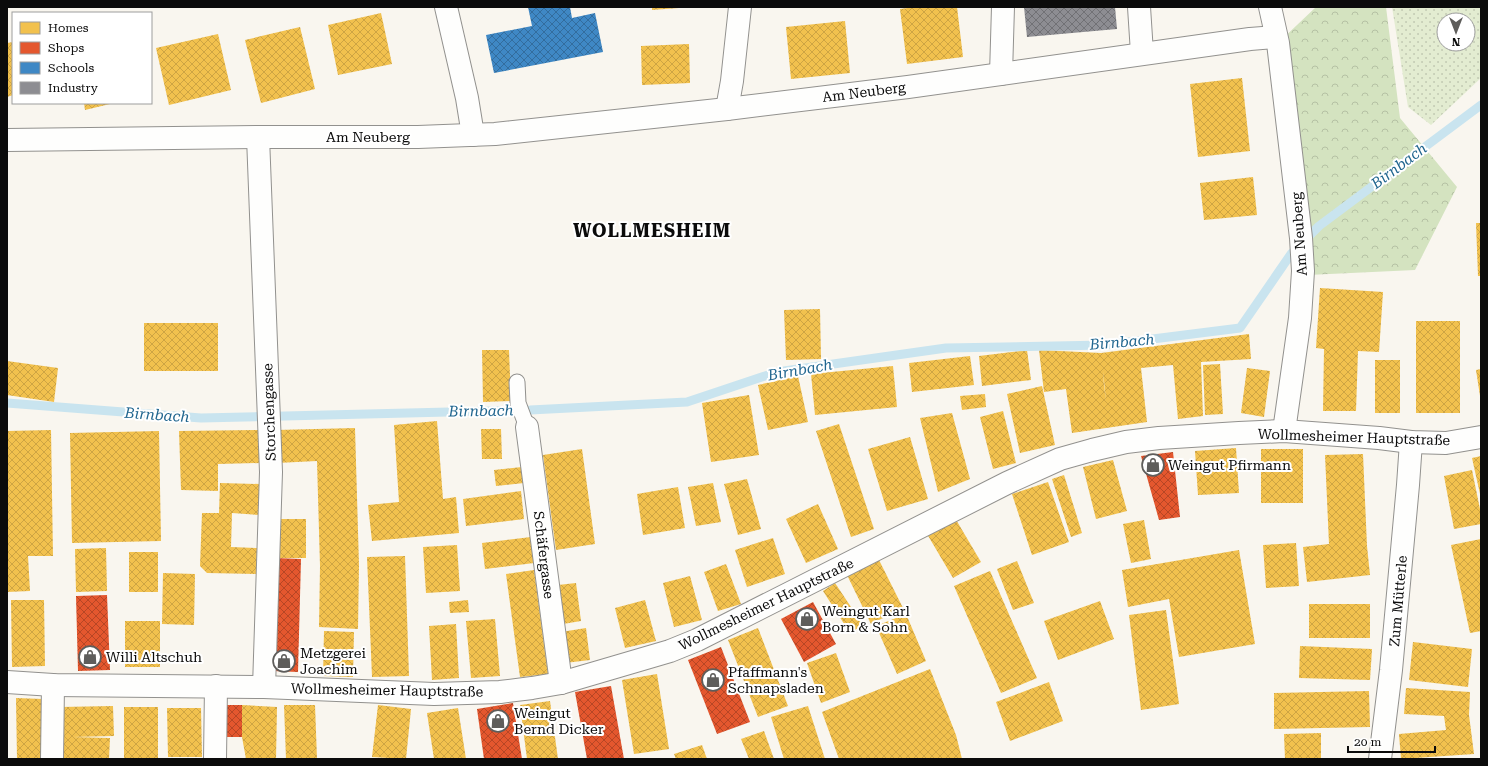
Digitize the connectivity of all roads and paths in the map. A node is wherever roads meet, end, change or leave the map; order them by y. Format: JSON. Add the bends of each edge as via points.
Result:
{"nodes":[{"id":1,"x":446,"y":7,"type":"edge"},
{"id":2,"x":740,"y":7,"type":"edge"},
{"id":3,"x":1003,"y":7,"type":"edge"},
{"id":4,"x":1139,"y":7,"type":"edge"},
{"id":5,"x":1270,"y":7,"type":"edge"},
{"id":6,"x":1276,"y":37,"type":"junction"},
{"id":7,"x":1142,"y":53,"type":"junction"},
{"id":8,"x":1001,"y":74,"type":"junction"},
{"id":9,"x":727,"y":109,"type":"junction"},
{"id":10,"x":473,"y":135,"type":"junction"},
{"id":11,"x":258,"y":137,"type":"junction"},
{"id":12,"x":7,"y":140,"type":"edge"},
{"id":13,"x":517,"y":382,"type":"dead end"},
{"id":14,"x":527,"y":427,"type":"joint"},
{"id":15,"x":1284,"y":431,"type":"junction"},
{"id":16,"x":1481,"y":437,"type":"edge"},
{"id":17,"x":1411,"y":442,"type":"junction"},
{"id":18,"x":7,"y":682,"type":"edge"},
{"id":19,"x":561,"y":683,"type":"junction"},
{"id":20,"x":53,"y":685,"type":"junction"},
{"id":21,"x":216,"y":686,"type":"junction"},
{"id":22,"x":264,"y":687,"type":"junction"},
{"id":23,"x":52,"y":759,"type":"edge"},
{"id":24,"x":215,"y":759,"type":"edge"},
{"id":25,"x":1380,"y":759,"type":"edge"}],
"edges":[{"from":1,"to":10,"type":"street"},
{"from":2,"to":9,"type":"street"},
{"from":3,"to":8,"type":"street"},
{"from":4,"to":7,"type":"street"},
{"from":5,"to":6,"type":"street","name":"Am Neuberg"},
{"from":6,"to":7,"type":"street","name":"Am Neuberg"},
{"from":6,"to":15,"type":"street","name":"Am Neuberg","via":[[1301,238],[1302,299]]},
{"from":7,"to":8,"type":"street","name":"Am Neuberg"},
{"from":8,"to":9,"type":"street","name":"Am Neuberg"},
{"from":9,"to":10,"type":"street","name":"Am Neuberg"},
{"from":10,"to":11,"type":"street","name":"Am Neuberg"},
{"from":11,"to":12,"type":"street","name":"Am Neuberg"},
{"from":11,"to":22,"type":"street","name":"Storchengasse","via":[[271,472]]},
{"from":13,"to":14,"type":"lane","via":[[518,403]]},
{"from":14,"to":19,"type":"street","name":"Schäfergasse"},
{"from":15,"to":17,"type":"street","name":"Wollmesheimer Hauptstraße"},
{"from":15,"to":19,"type":"street","name":"Wollmesheimer Hauptstraße","via":[[1195,435],[1126,442],[1060,459],[1007,483],[697,640]]},
{"from":16,"to":17,"type":"street","name":"Wollmesheimer Hauptstraße","via":[[1446,443]]},
{"from":17,"to":25,"type":"street","name":"Zum Mütterle","via":[[1391,670]]},
{"from":18,"to":20,"type":"street","name":"Wollmesheimer Hauptstraße"},
{"from":19,"to":22,"type":"street","name":"Wollmesheimer Hauptstraße","via":[[466,694]]},
{"from":20,"to":21,"type":"street","name":"Wollmesheimer Hauptstraße"},
{"from":20,"to":23,"type":"street"},
{"from":21,"to":22,"type":"street","name":"Wollmesheimer Hauptstraße"},
{"from":21,"to":24,"type":"street"}]}
